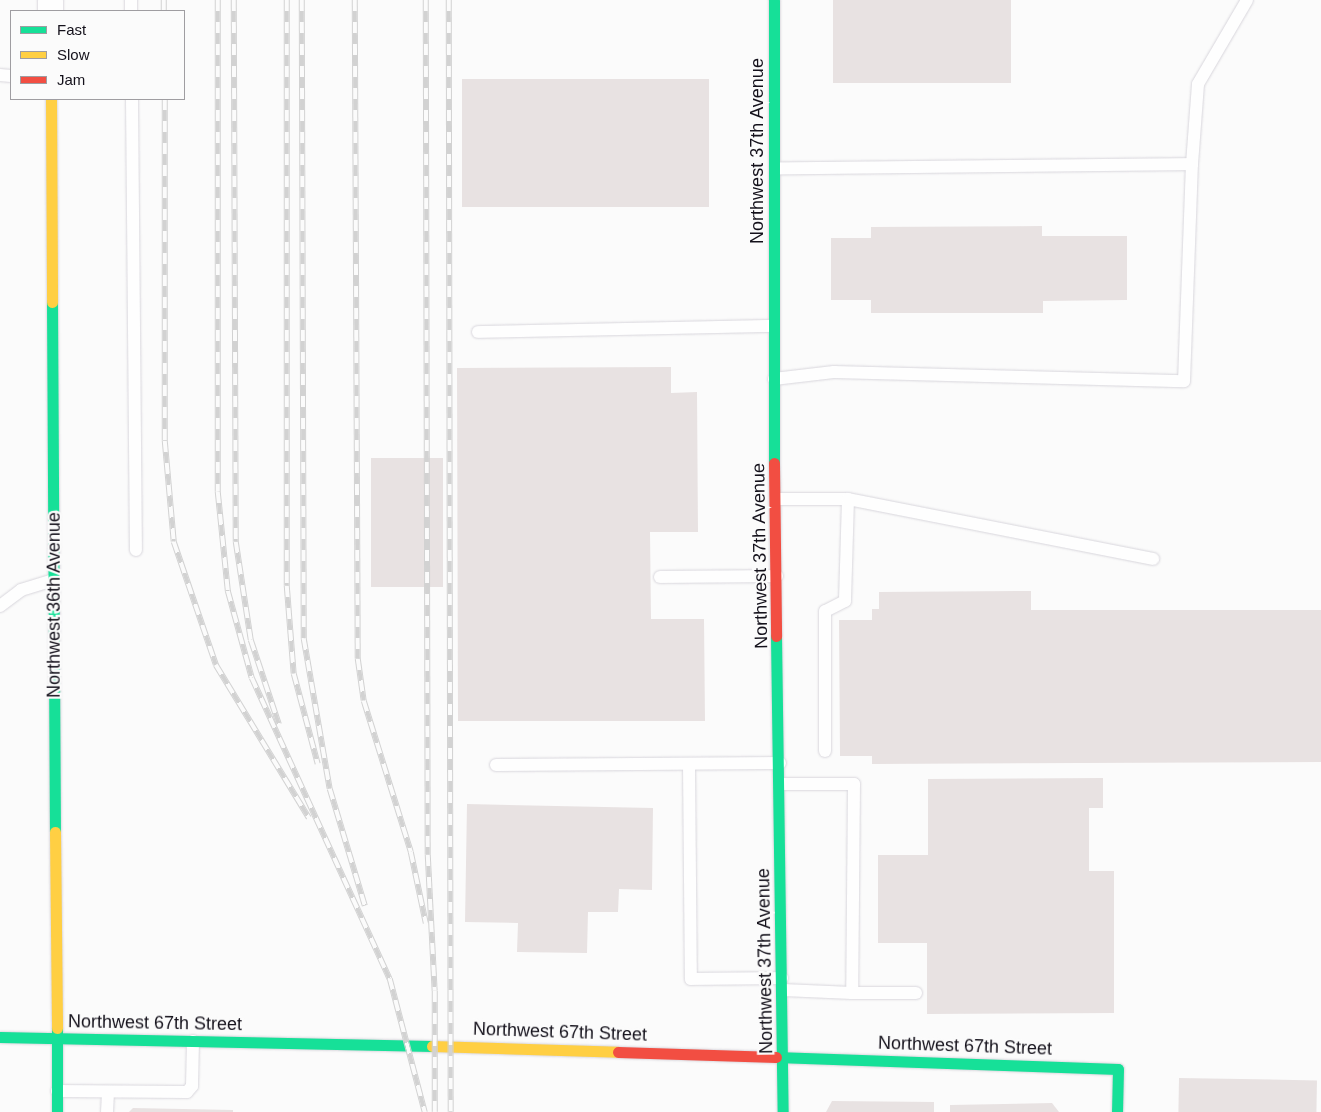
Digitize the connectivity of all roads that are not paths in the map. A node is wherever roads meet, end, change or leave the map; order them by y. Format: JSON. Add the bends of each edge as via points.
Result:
{"nodes":[{"id":1,"x":774,"y":0,"type":"edge"},
{"id":2,"x":1247,"y":0,"type":"edge"},
{"id":3,"x":50,"y":100,"type":"edge"},
{"id":4,"x":132,"y":100,"type":"edge"},
{"id":5,"x":1192,"y":164,"type":"junction"},
{"id":6,"x":777,"y":168,"type":"junction"},
{"id":7,"x":772,"y":326,"type":"junction"},
{"id":8,"x":478,"y":332,"type":"dead end"},
{"id":9,"x":774,"y":379,"type":"junction"},
{"id":10,"x":777,"y":498,"type":"junction"},
{"id":11,"x":848,"y":499,"type":"junction"},
{"id":12,"x":136,"y":550,"type":"dead end"},
{"id":13,"x":1153,"y":558,"type":"dead end"},
{"id":14,"x":777,"y":576,"type":"junction"},
{"id":15,"x":660,"y":577,"type":"dead end"},
{"id":16,"x":54,"y":580,"type":"junction"},
{"id":17,"x":0,"y":606,"type":"edge"},
{"id":18,"x":826,"y":751,"type":"dead end"},
{"id":19,"x":780,"y":763,"type":"junction"},
{"id":20,"x":689,"y":764,"type":"junction"},
{"id":21,"x":496,"y":765,"type":"dead end"},
{"id":22,"x":781,"y":784,"type":"junction"},
{"id":23,"x":783,"y":984,"type":"junction"},
{"id":24,"x":852,"y":993,"type":"junction"},
{"id":25,"x":916,"y":993,"type":"dead end"},
{"id":26,"x":0,"y":1037,"type":"edge"},
{"id":27,"x":57,"y":1038,"type":"junction"},
{"id":28,"x":193,"y":1041,"type":"junction"},
{"id":29,"x":783,"y":1056,"type":"junction"},
{"id":30,"x":57,"y":1091,"type":"junction"},
{"id":31,"x":108,"y":1092,"type":"junction"},
{"id":32,"x":57,"y":1112,"type":"edge"},
{"id":33,"x":107,"y":1112,"type":"edge"},
{"id":34,"x":783,"y":1112,"type":"edge"},
{"id":35,"x":1117,"y":1112,"type":"edge"}],
"edges":[{"from":1,"to":6,"type":"street","name":"Northwest 37th Avenue"},
{"from":2,"to":5,"type":"lane","via":[[1198,84]]},
{"from":3,"to":16,"type":"street","name":"Northwest 36th Avenue"},
{"from":4,"to":12,"type":"lane"},
{"from":5,"to":6,"type":"lane"},
{"from":5,"to":9,"type":"lane","via":[[1184,382],[834,372]]},
{"from":6,"to":7,"type":"street","name":"Northwest 37th Avenue"},
{"from":7,"to":8,"type":"lane"},
{"from":7,"to":9,"type":"street","name":"Northwest 37th Avenue"},
{"from":9,"to":10,"type":"street","name":"Northwest 37th Avenue"},
{"from":10,"to":11,"type":"lane"},
{"from":10,"to":14,"type":"street","name":"Northwest 37th Avenue"},
{"from":11,"to":13,"type":"lane"},
{"from":11,"to":18,"type":"lane","via":[[845,601],[825,610]]},
{"from":14,"to":15,"type":"lane"},
{"from":14,"to":19,"type":"street","name":"Northwest 37th Avenue"},
{"from":16,"to":17,"type":"lane","via":[[21,590]]},
{"from":16,"to":27,"type":"street","name":"Northwest 36th Avenue"},
{"from":19,"to":20,"type":"lane"},
{"from":19,"to":22,"type":"street","name":"Northwest 37th Avenue"},
{"from":20,"to":21,"type":"lane"},
{"from":20,"to":23,"type":"lane","via":[[691,979]]},
{"from":22,"to":23,"type":"street","name":"Northwest 37th Avenue"},
{"from":22,"to":24,"type":"lane","via":[[854,784]]},
{"from":23,"to":24,"type":"lane"},
{"from":23,"to":29,"type":"street","name":"Northwest 37th Avenue"},
{"from":24,"to":25,"type":"lane"},
{"from":26,"to":27,"type":"street","name":"Northwest 67th Street"},
{"from":27,"to":28,"type":"street","name":"Northwest 67th Street"},
{"from":27,"to":30,"type":"street","name":"Northwest 36th Avenue"},
{"from":28,"to":29,"type":"street","name":"Northwest 67th Street"},
{"from":28,"to":31,"type":"lane","via":[[192,1086],[188,1092]]},
{"from":29,"to":34,"type":"street","name":"Northwest 37th Avenue"},
{"from":29,"to":35,"type":"street","name":"Northwest 67th Street","via":[[1118,1069]]},
{"from":30,"to":31,"type":"lane"},
{"from":30,"to":32,"type":"street","name":"Northwest 36th Avenue"},
{"from":31,"to":33,"type":"lane"}]}
